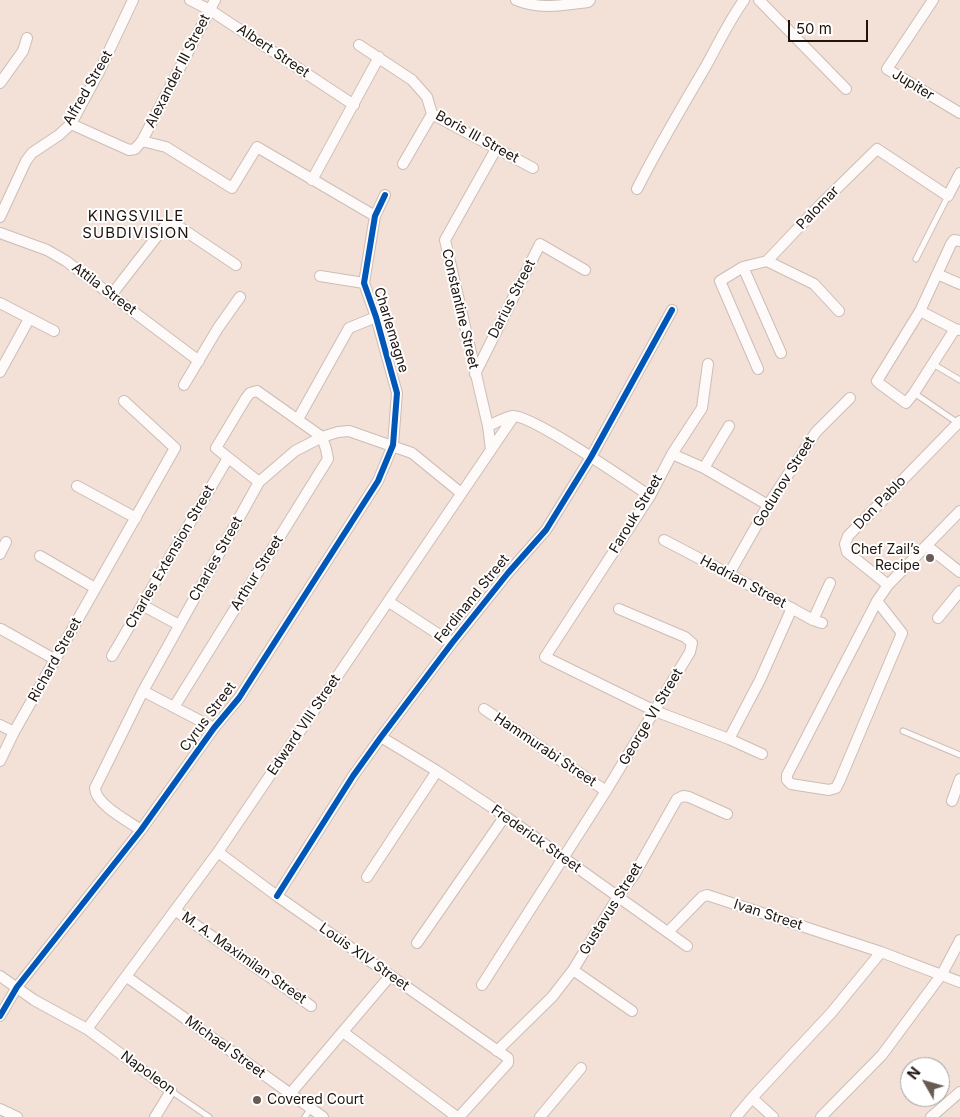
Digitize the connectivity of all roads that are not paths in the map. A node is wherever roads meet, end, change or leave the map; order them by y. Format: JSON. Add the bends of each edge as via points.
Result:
{"nodes":[{"id":1,"x":133,"y":0,"type":"edge"},
{"id":2,"x":190,"y":0,"type":"edge"},
{"id":3,"x":215,"y":0,"type":"edge"},
{"id":4,"x":516,"y":0,"type":"edge"},
{"id":5,"x":590,"y":0,"type":"edge"},
{"id":6,"x":744,"y":0,"type":"edge"},
{"id":7,"x":759,"y":0,"type":"edge"},
{"id":8,"x":931,"y":1,"type":"edge"},
{"id":9,"x":210,"y":10,"type":"junction"},
{"id":10,"x":27,"y":38,"type":"dead end"},
{"id":11,"x":359,"y":45,"type":"dead end"},
{"id":12,"x":379,"y":57,"type":"junction"},
{"id":13,"x":0,"y":83,"type":"edge"},
{"id":14,"x":846,"y":89,"type":"dead end"},
{"id":15,"x":354,"y":106,"type":"junction"},
{"id":16,"x":960,"y":113,"type":"edge"},
{"id":17,"x":432,"y":114,"type":"junction"},
{"id":18,"x":71,"y":124,"type":"junction"},
{"id":19,"x":142,"y":141,"type":"junction"},
{"id":20,"x":496,"y":149,"type":"junction"},
{"id":21,"x":403,"y":164,"type":"dead end"},
{"id":22,"x":533,"y":168,"type":"dead end"},
{"id":23,"x":960,"y":174,"type":"edge"},
{"id":24,"x":312,"y":180,"type":"junction"},
{"id":25,"x":637,"y":189,"type":"dead end"},
{"id":26,"x":385,"y":195,"type":"dead end"},
{"id":27,"x":948,"y":196,"type":"junction"},
{"id":28,"x":375,"y":216,"type":"junction"},
{"id":29,"x":0,"y":217,"type":"edge"},
{"id":30,"x":0,"y":233,"type":"edge"},
{"id":31,"x":957,"y":240,"type":"edge"},
{"id":32,"x":916,"y":259,"type":"dead end"},
{"id":33,"x":767,"y":261,"type":"junction"},
{"id":34,"x":236,"y":265,"type":"dead end"},
{"id":35,"x":743,"y":267,"type":"junction"},
{"id":36,"x":585,"y":270,"type":"dead end"},
{"id":37,"x":937,"y":274,"type":"junction"},
{"id":38,"x":320,"y":276,"type":"dead end"},
{"id":39,"x":364,"y":283,"type":"junction"},
{"id":40,"x":960,"y":284,"type":"edge"},
{"id":41,"x":112,"y":294,"type":"junction"},
{"id":42,"x":240,"y":297,"type":"dead end"},
{"id":43,"x":0,"y":303,"type":"edge"},
{"id":44,"x":672,"y":310,"type":"dead end"},
{"id":45,"x":839,"y":311,"type":"dead end"},
{"id":46,"x":920,"y":311,"type":"junction"},
{"id":47,"x":376,"y":317,"type":"junction"},
{"id":48,"x":29,"y":319,"type":"junction"},
{"id":49,"x":957,"y":330,"type":"edge"},
{"id":50,"x":54,"y":331,"type":"dead end"},
{"id":51,"x":781,"y":353,"type":"dead end"},
{"id":52,"x":199,"y":361,"type":"junction"},
{"id":53,"x":708,"y":364,"type":"dead end"},
{"id":54,"x":933,"y":364,"type":"junction"},
{"id":55,"x":758,"y":369,"type":"dead end"},
{"id":56,"x":0,"y":372,"type":"edge"},
{"id":57,"x":475,"y":374,"type":"junction"},
{"id":58,"x":960,"y":380,"type":"edge"},
{"id":59,"x":184,"y":385,"type":"dead end"},
{"id":60,"x":914,"y":393,"type":"junction"},
{"id":61,"x":850,"y":398,"type":"dead end"},
{"id":62,"x":124,"y":401,"type":"dead end"},
{"id":63,"x":514,"y":416,"type":"junction"},
{"id":64,"x":298,"y":419,"type":"junction"},
{"id":65,"x":959,"y":422,"type":"edge"},
{"id":66,"x":488,"y":426,"type":"junction"},
{"id":67,"x":728,"y":426,"type":"dead end"},
{"id":68,"x":322,"y":437,"type":"junction"},
{"id":69,"x":393,"y":445,"type":"junction"},
{"id":70,"x":491,"y":450,"type":"junction"},
{"id":71,"x":672,"y":454,"type":"junction"},
{"id":72,"x":591,"y":457,"type":"junction"},
{"id":73,"x":228,"y":458,"type":"junction"},
{"id":74,"x":704,"y":468,"type":"junction"},
{"id":75,"x":259,"y":482,"type":"junction"},
{"id":76,"x":77,"y":486,"type":"dead end"},
{"id":77,"x":461,"y":493,"type":"junction"},
{"id":78,"x":650,"y":496,"type":"junction"},
{"id":79,"x":768,"y":505,"type":"junction"},
{"id":80,"x":960,"y":511,"type":"edge"},
{"id":81,"x":136,"y":518,"type":"junction"},
{"id":82,"x":664,"y":540,"type":"dead end"},
{"id":83,"x":6,"y":542,"type":"dead end"},
{"id":84,"x":927,"y":546,"type":"junction"},
{"id":85,"x":0,"y":554,"type":"edge"},
{"id":86,"x":40,"y":556,"type":"dead end"},
{"id":87,"x":960,"y":572,"type":"edge"},
{"id":88,"x":729,"y":574,"type":"junction"},
{"id":89,"x":830,"y":582,"type":"dead end"},
{"id":90,"x":888,"y":586,"type":"junction"},
{"id":91,"x":96,"y":588,"type":"junction"},
{"id":92,"x":960,"y":591,"type":"edge"},
{"id":93,"x":877,"y":601,"type":"junction"},
{"id":94,"x":388,"y":602,"type":"junction"},
{"id":95,"x":142,"y":605,"type":"junction"},
{"id":96,"x":792,"y":608,"type":"junction"},
{"id":97,"x":619,"y":609,"type":"dead end"},
{"id":98,"x":938,"y":618,"type":"dead end"},
{"id":99,"x":179,"y":625,"type":"junction"},
{"id":100,"x":1,"y":629,"type":"edge"},
{"id":101,"x":452,"y":643,"type":"junction"},
{"id":102,"x":112,"y":656,"type":"dead end"},
{"id":103,"x":56,"y":660,"type":"junction"},
{"id":104,"x":143,"y":690,"type":"junction"},
{"id":105,"x":174,"y":707,"type":"junction"},
{"id":106,"x":484,"y":709,"type":"dead end"},
{"id":107,"x":655,"y":711,"type":"junction"},
{"id":108,"x":0,"y":725,"type":"edge"},
{"id":109,"x":214,"y":728,"type":"junction"},
{"id":110,"x":903,"y":731,"type":"dead end"},
{"id":111,"x":14,"y":732,"type":"junction"},
{"id":112,"x":381,"y":738,"type":"junction"},
{"id":113,"x":729,"y":739,"type":"junction"},
{"id":114,"x":762,"y":754,"type":"dead end"},
{"id":115,"x":960,"y":755,"type":"edge"},
{"id":116,"x":0,"y":760,"type":"edge"},
{"id":117,"x":437,"y":771,"type":"junction"},
{"id":118,"x":960,"y":779,"type":"edge"},
{"id":119,"x":606,"y":791,"type":"junction"},
{"id":120,"x":952,"y":801,"type":"dead end"},
{"id":121,"x":727,"y":814,"type":"dead end"},
{"id":122,"x":505,"y":816,"type":"junction"},
{"id":123,"x":141,"y":830,"type":"junction"},
{"id":124,"x":218,"y":852,"type":"junction"},
{"id":125,"x":563,"y":858,"type":"junction"},
{"id":126,"x":367,"y":877,"type":"dead end"},
{"id":127,"x":277,"y":896,"type":"junction"},
{"id":128,"x":618,"y":897,"type":"junction"},
{"id":129,"x":176,"y":910,"type":"junction"},
{"id":130,"x":668,"y":932,"type":"junction"},
{"id":131,"x":960,"y":940,"type":"edge"},
{"id":132,"x":417,"y":943,"type":"dead end"},
{"id":133,"x":687,"y":946,"type":"dead end"},
{"id":134,"x":881,"y":952,"type":"junction"},
{"id":135,"x":573,"y":970,"type":"junction"},
{"id":136,"x":942,"y":974,"type":"junction"},
{"id":137,"x":0,"y":976,"type":"edge"},
{"id":138,"x":390,"y":976,"type":"junction"},
{"id":139,"x":127,"y":977,"type":"junction"},
{"id":140,"x":960,"y":982,"type":"edge"},
{"id":141,"x":482,"y":985,"type":"dead end"},
{"id":142,"x":17,"y":987,"type":"junction"},
{"id":143,"x":311,"y":1006,"type":"dead end"},
{"id":144,"x":632,"y":1011,"type":"dead end"},
{"id":145,"x":0,"y":1016,"type":"edge"},
{"id":146,"x":87,"y":1030,"type":"junction"},
{"id":147,"x":343,"y":1032,"type":"junction"},
{"id":148,"x":497,"y":1051,"type":"junction"},
{"id":149,"x":581,"y":1068,"type":"dead end"},
{"id":150,"x":172,"y":1091,"type":"junction"},
{"id":151,"x":960,"y":1092,"type":"edge"},
{"id":152,"x":290,"y":1094,"type":"junction"},
{"id":153,"x":752,"y":1098,"type":"junction"},
{"id":154,"x":0,"y":1109,"type":"edge"},
{"id":155,"x":308,"y":1113,"type":"edge"},
{"id":156,"x":16,"y":1117,"type":"edge"},
{"id":157,"x":155,"y":1117,"type":"edge"},
{"id":158,"x":209,"y":1117,"type":"edge"},
{"id":159,"x":323,"y":1117,"type":"edge"},
{"id":160,"x":458,"y":1117,"type":"edge"},
{"id":161,"x":540,"y":1117,"type":"edge"},
{"id":162,"x":736,"y":1117,"type":"edge"},
{"id":163,"x":773,"y":1117,"type":"edge"},
{"id":164,"x":821,"y":1117,"type":"edge"},
{"id":165,"x":931,"y":1117,"type":"edge"}],
"edges":[{"from":1,"to":18,"type":"street","name":"Alfred Street"},
{"from":2,"to":9,"type":"street","name":"Albert Street"},
{"from":3,"to":9,"type":"street","name":"Alexander III Street"},
{"from":4,"to":5,"type":"street","via":[[544,7]]},
{"from":6,"to":25,"type":"street"},
{"from":7,"to":14,"type":"street"},
{"from":8,"to":16,"type":"street","name":"Jupiter","via":[[887,69]]},
{"from":9,"to":15,"type":"street","name":"Albert Street"},
{"from":9,"to":19,"type":"street","name":"Alexander III Street"},
{"from":10,"to":13,"type":"street"},
{"from":11,"to":12,"type":"street","name":"Boris III Street"},
{"from":12,"to":15,"type":"street"},
{"from":12,"to":17,"type":"street","name":"Boris III Street","via":[[412,80],[427,97]]},
{"from":15,"to":24,"type":"street"},
{"from":17,"to":20,"type":"street","name":"Boris III Street"},
{"from":17,"to":21,"type":"street"},
{"from":18,"to":19,"type":"street","via":[[129,150],[135,149]]},
{"from":18,"to":29,"type":"street","name":"Alfred Street","via":[[32,153]]},
{"from":19,"to":24,"type":"street","via":[[166,147],[232,188],[257,147]]},
{"from":20,"to":22,"type":"street","name":"Boris III Street"},
{"from":20,"to":57,"type":"street","name":"Constantine Street","via":[[445,240]]},
{"from":23,"to":27,"type":"street"},
{"from":24,"to":28,"type":"street"},
{"from":26,"to":28,"type":"street","name":"Charlemagne"},
{"from":27,"to":32,"type":"lane"},
{"from":27,"to":33,"type":"street","name":"Palomar","via":[[877,149]]},
{"from":28,"to":39,"type":"street","name":"Charlemagne"},
{"from":30,"to":41,"type":"street","name":"Attila Street","via":[[47,250]]},
{"from":31,"to":37,"type":"street","via":[[951,244]]},
{"from":33,"to":35,"type":"street"},
{"from":33,"to":45,"type":"street","via":[[814,284]]},
{"from":34,"to":41,"type":"street","via":[[175,224],[165,226]]},
{"from":35,"to":51,"type":"street"},
{"from":35,"to":55,"type":"street","via":[[720,282]]},
{"from":36,"to":57,"type":"street","name":"Darius Street","via":[[540,244]]},
{"from":37,"to":40,"type":"street"},
{"from":37,"to":46,"type":"street"},
{"from":38,"to":39,"type":"street"},
{"from":39,"to":47,"type":"street","name":"Charlemagne"},
{"from":41,"to":52,"type":"street","name":"Attila Street"},
{"from":42,"to":52,"type":"street"},
{"from":43,"to":48,"type":"street"},
{"from":44,"to":72,"type":"street","name":"Ferdinand Street"},
{"from":46,"to":49,"type":"street"},
{"from":46,"to":60,"type":"street","via":[[877,381],[906,403]]},
{"from":47,"to":64,"type":"street","via":[[349,328]]},
{"from":47,"to":69,"type":"street","name":"Charlemagne","via":[[397,393]]},
{"from":48,"to":50,"type":"street"},
{"from":48,"to":56,"type":"street"},
{"from":49,"to":54,"type":"street"},
{"from":52,"to":59,"type":"street"},
{"from":53,"to":71,"type":"street","name":"Farouk Street","via":[[702,408]]},
{"from":54,"to":58,"type":"lane"},
{"from":54,"to":60,"type":"street"},
{"from":57,"to":66,"type":"street","name":"Constantine Street"},
{"from":60,"to":65,"type":"lane"},
{"from":61,"to":79,"type":"street","name":"Godunov Street","via":[[816,432]]},
{"from":62,"to":81,"type":"street","name":"Richard Street","via":[[176,448]]},
{"from":63,"to":66,"type":"street"},
{"from":63,"to":70,"type":"street","name":"Edward VIII Street"},
{"from":63,"to":72,"type":"street","via":[[531,422]]},
{"from":64,"to":68,"type":"street"},
{"from":64,"to":73,"type":"street","via":[[257,391],[250,393],[216,448]]},
{"from":65,"to":90,"type":"street","name":"Don Pablo","via":[[848,536],[847,552]]},
{"from":66,"to":70,"type":"street","name":"Constantine Street"},
{"from":67,"to":74,"type":"street"},
{"from":68,"to":69,"type":"street","name":"Charles Street","via":[[349,431]]},
{"from":68,"to":75,"type":"street","name":"Charles Street","via":[[295,451]]},
{"from":68,"to":105,"type":"street","name":"Arthur Street","via":[[328,459]]},
{"from":69,"to":77,"type":"street","name":"Charles Street","via":[[412,453]]},
{"from":69,"to":109,"type":"street","name":"Cyrus Street","via":[[378,481],[239,698]]},
{"from":70,"to":77,"type":"street","name":"Edward VIII Street"},
{"from":71,"to":74,"type":"street"},
{"from":71,"to":78,"type":"street","name":"Farouk Street"},
{"from":72,"to":78,"type":"street"},
{"from":72,"to":101,"type":"street","name":"Ferdinand Street","via":[[546,530]]},
{"from":73,"to":75,"type":"street"},
{"from":73,"to":95,"type":"street","name":"Charles Extension Street"},
{"from":74,"to":79,"type":"street"},
{"from":75,"to":99,"type":"street","name":"Charles Street"},
{"from":76,"to":81,"type":"street"},
{"from":77,"to":94,"type":"street","name":"Edward VIII Street"},
{"from":78,"to":107,"type":"street","name":"Farouk Street","via":[[545,657]]},
{"from":79,"to":88,"type":"street","name":"Godunov Street"},
{"from":80,"to":84,"type":"street"},
{"from":81,"to":91,"type":"street","name":"Richard Street"},
{"from":82,"to":88,"type":"street","name":"Hadrian Street"},
{"from":83,"to":85,"type":"street"},
{"from":84,"to":87,"type":"street"},
{"from":84,"to":90,"type":"street"},
{"from":86,"to":91,"type":"street"},
{"from":88,"to":96,"type":"street","name":"Hadrian Street"},
{"from":89,"to":96,"type":"street","name":"Hadrian Street","via":[[817,622]]},
{"from":90,"to":93,"type":"street"},
{"from":91,"to":103,"type":"street","name":"Richard Street"},
{"from":92,"to":98,"type":"street"},
{"from":93,"to":93,"type":"street","via":[[787,775],[792,784],[829,790],[836,788],[840,780],[902,633]]},
{"from":94,"to":101,"type":"street"},
{"from":94,"to":124,"type":"street","name":"Edward VIII Street"},
{"from":95,"to":99,"type":"street"},
{"from":95,"to":102,"type":"street","name":"Charles Extension Street"},
{"from":96,"to":113,"type":"street"},
{"from":97,"to":107,"type":"street","name":"George VI Street","via":[[692,643],[690,652]]},
{"from":99,"to":104,"type":"street","name":"Charles Street"},
{"from":100,"to":103,"type":"street"},
{"from":101,"to":112,"type":"street","name":"Ferdinand Street"},
{"from":103,"to":111,"type":"street","name":"Richard Street"},
{"from":104,"to":105,"type":"street"},
{"from":104,"to":123,"type":"street","name":"Charles Street","via":[[95,788],[100,801]]},
{"from":105,"to":109,"type":"street"},
{"from":106,"to":119,"type":"street","name":"Hammurabi Street"},
{"from":107,"to":113,"type":"street"},
{"from":107,"to":119,"type":"street","name":"George VI Street"},
{"from":108,"to":111,"type":"street"},
{"from":109,"to":123,"type":"street","name":"Cyrus Street"},
{"from":110,"to":115,"type":"lane"},
{"from":111,"to":116,"type":"street","name":"Richard Street"},
{"from":112,"to":117,"type":"street","name":"Frederick Street"},
{"from":112,"to":127,"type":"street","name":"Ferdinand Street"},
{"from":113,"to":114,"type":"street"},
{"from":117,"to":122,"type":"street","name":"Frederick Street"},
{"from":117,"to":126,"type":"street"},
{"from":118,"to":120,"type":"street"},
{"from":119,"to":125,"type":"street","name":"George VI Street"},
{"from":121,"to":128,"type":"street","name":"Gustavus Street","via":[[689,797],[677,799]]},
{"from":122,"to":125,"type":"street","name":"Frederick Street"},
{"from":122,"to":132,"type":"street"},
{"from":123,"to":142,"type":"street","name":"Cyrus Street"},
{"from":124,"to":127,"type":"street","name":"Louis XIV Street"},
{"from":124,"to":129,"type":"street","name":"Edward VIII Street"},
{"from":125,"to":128,"type":"street","name":"Frederick Street"},
{"from":125,"to":141,"type":"street","name":"George VI Street"},
{"from":127,"to":138,"type":"street","name":"Louis XIV Street"},
{"from":128,"to":130,"type":"street","name":"Frederick Street"},
{"from":128,"to":135,"type":"street","name":"Gustavus Street"},
{"from":129,"to":139,"type":"street","name":"Edward VIII Street"},
{"from":129,"to":143,"type":"street","name":"M. A. Maximilan Street"},
{"from":130,"to":133,"type":"street","name":"Frederick Street"},
{"from":130,"to":134,"type":"street","name":"Ivan Street","via":[[707,895]]},
{"from":131,"to":136,"type":"street"},
{"from":134,"to":136,"type":"street"},
{"from":134,"to":153,"type":"street","via":[[832,1012]]},
{"from":135,"to":144,"type":"street"},
{"from":135,"to":148,"type":"street","name":"Gustavus Street","via":[[552,997]]},
{"from":136,"to":140,"type":"street"},
{"from":136,"to":164,"type":"street","via":[[882,1055]]},
{"from":137,"to":142,"type":"street","name":"Napoleon"},
{"from":138,"to":147,"type":"street"},
{"from":138,"to":148,"type":"street","name":"Louis XIV Street"},
{"from":139,"to":146,"type":"street","name":"Edward VIII Street"},
{"from":139,"to":152,"type":"street","name":"Michael Street"},
{"from":142,"to":145,"type":"street","name":"Cyrus Street"},
{"from":142,"to":146,"type":"street","name":"Napoleon"},
{"from":146,"to":150,"type":"street","name":"Napoleon"},
{"from":147,"to":152,"type":"street"},
{"from":147,"to":160,"type":"street"},
{"from":148,"to":160,"type":"street","name":"Louis XIV Street","via":[[508,1058],[508,1063]]},
{"from":149,"to":161,"type":"street"},
{"from":150,"to":157,"type":"street"},
{"from":150,"to":158,"type":"lane","name":"Napoleon"},
{"from":151,"to":165,"type":"street"},
{"from":152,"to":155,"type":"street","name":"Michael Street"},
{"from":153,"to":162,"type":"street"},
{"from":153,"to":163,"type":"street"},
{"from":154,"to":156,"type":"street"},
{"from":155,"to":159,"type":"street","name":"Michael Street"}]}
